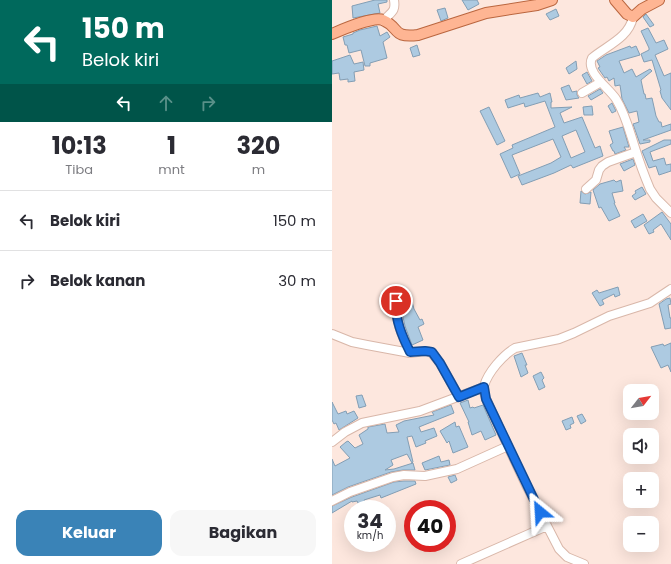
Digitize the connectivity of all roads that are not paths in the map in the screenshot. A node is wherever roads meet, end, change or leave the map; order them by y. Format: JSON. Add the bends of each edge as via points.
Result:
{"nodes":[{"id":1,"x":394,"y":0,"type":"edge"},
{"id":2,"x":552,"y":0,"type":"edge"},
{"id":3,"x":615,"y":0,"type":"edge"},
{"id":4,"x":659,"y":0,"type":"edge"},
{"id":5,"x":633,"y":17,"type":"junction"},
{"id":6,"x":383,"y":21,"type":"junction"},
{"id":7,"x":332,"y":34,"type":"edge"},
{"id":8,"x":601,"y":82,"type":"junction"},
{"id":9,"x":582,"y":94,"type":"dead end"},
{"id":10,"x":636,"y":152,"type":"junction"},
{"id":11,"x":586,"y":188,"type":"dead end"},
{"id":12,"x":671,"y":213,"type":"edge"},
{"id":13,"x":671,"y":289,"type":"edge"},
{"id":14,"x":396,"y":301,"type":"dead end"},
{"id":15,"x":332,"y":334,"type":"edge"},
{"id":16,"x":410,"y":352,"type":"junction"},
{"id":17,"x":484,"y":387,"type":"junction"},
{"id":18,"x":459,"y":397,"type":"junction"},
{"id":19,"x":332,"y":442,"type":"edge"},
{"id":20,"x":508,"y":446,"type":"junction"},
{"id":21,"x":332,"y":501,"type":"edge"},
{"id":22,"x":547,"y":526,"type":"junction"},
{"id":23,"x":461,"y":564,"type":"edge"},
{"id":24,"x":584,"y":564,"type":"edge"}],
"edges":[{"from":1,"to":6,"type":"street","via":[[394,11]]},
{"from":2,"to":6,"type":"main road","via":[[537,5],[486,13],[418,35],[400,35]]},
{"from":3,"to":5,"type":"main road"},
{"from":4,"to":5,"type":"main road"},
{"from":5,"to":8,"type":"street","via":[[627,31],[618,40],[590,60],[592,69]]},
{"from":6,"to":7,"type":"main road","via":[[368,21]]},
{"from":8,"to":9,"type":"street"},
{"from":8,"to":10,"type":"street","via":[[625,115]]},
{"from":10,"to":11,"type":"street","via":[[602,166],[596,180]]},
{"from":10,"to":12,"type":"street","via":[[650,189]]},
{"from":13,"to":17,"type":"street","via":[[650,303],[608,316],[559,339],[515,348],[499,362]]},
{"from":14,"to":16,"type":"street","via":[[400,331]]},
{"from":15,"to":16,"type":"street","via":[[362,344]]},
{"from":16,"to":18,"type":"street","via":[[432,352]]},
{"from":17,"to":18,"type":"street"},
{"from":17,"to":20,"type":"street","via":[[486,399]]},
{"from":18,"to":19,"type":"street","via":[[415,412],[362,423]]},
{"from":20,"to":21,"type":"street","via":[[457,469],[425,476],[393,477]]},
{"from":20,"to":22,"type":"street"},
{"from":22,"to":23,"type":"street"},
{"from":22,"to":24,"type":"street","via":[[561,553]]}]}
